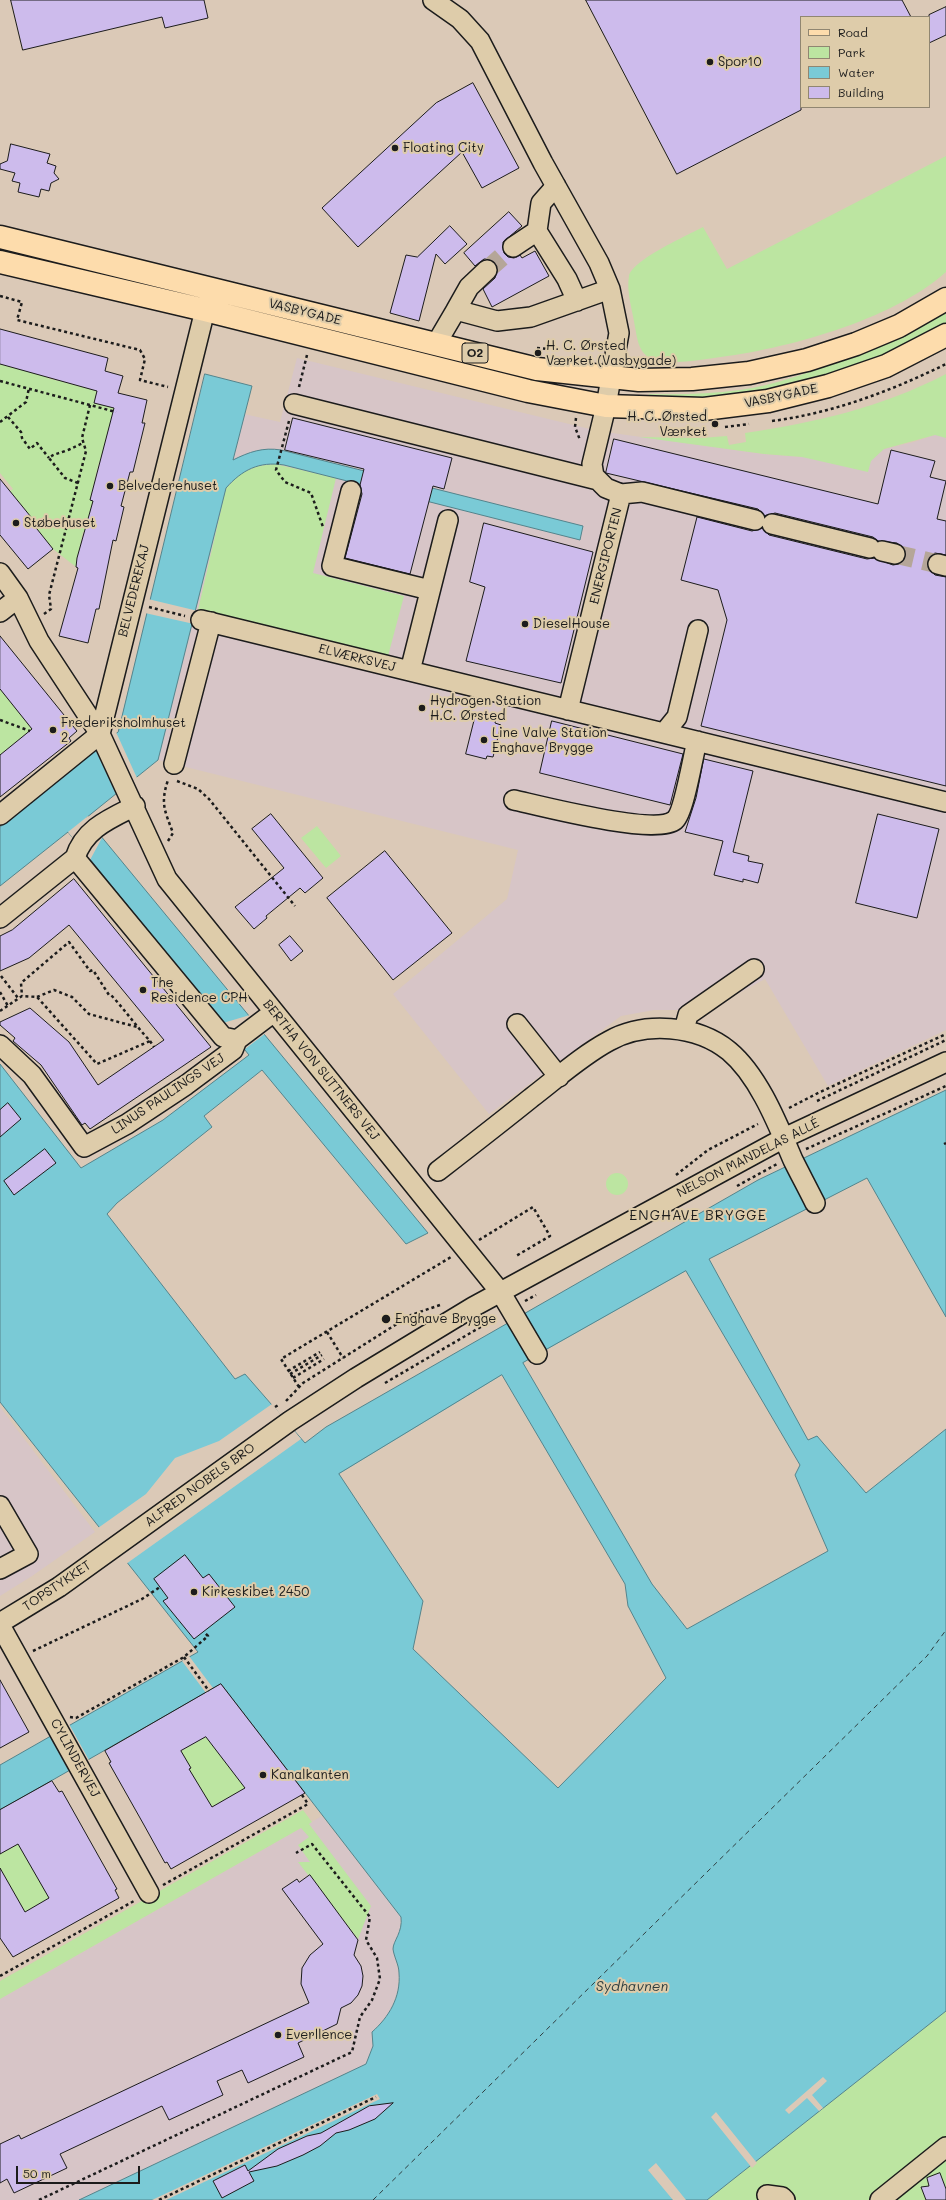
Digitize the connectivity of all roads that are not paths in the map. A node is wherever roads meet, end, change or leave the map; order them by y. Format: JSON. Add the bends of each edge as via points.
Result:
{"nodes":[{"id":1,"x":433,"y":0,"type":"edge"},
{"id":2,"x":556,"y":186,"type":"junction"},
{"id":3,"x":537,"y":231,"type":"junction"},
{"id":4,"x":0,"y":237,"type":"edge"},
{"id":5,"x":513,"y":247,"type":"tunnel mouth"},
{"id":6,"x":0,"y":262,"type":"edge"},
{"id":7,"x":487,"y":270,"type":"tunnel mouth"},
{"id":8,"x":610,"y":289,"type":"junction"},
{"id":9,"x":946,"y":299,"type":"edge"},
{"id":10,"x":577,"y":301,"type":"junction"},
{"id":11,"x":456,"y":310,"type":"junction"},
{"id":12,"x":203,"y":317,"type":"junction"},
{"id":13,"x":944,"y":338,"type":"edge"},
{"id":14,"x":436,"y":344,"type":"junction"},
{"id":15,"x":611,"y":377,"type":"junction"},
{"id":16,"x":294,"y":404,"type":"dead end"},
{"id":17,"x":606,"y":406,"type":"junction"},
{"id":18,"x":598,"y":480,"type":"junction"},
{"id":19,"x":351,"y":491,"type":"dead end"},
{"id":20,"x":621,"y":494,"type":"junction"},
{"id":21,"x":448,"y":520,"type":"dead end"},
{"id":22,"x":882,"y":551,"type":"tunnel mouth"},
{"id":23,"x":0,"y":573,"type":"edge"},
{"id":24,"x":430,"y":590,"type":"junction"},
{"id":25,"x":18,"y":598,"type":"junction"},
{"id":26,"x":0,"y":612,"type":"edge"},
{"id":27,"x":698,"y":630,"type":"dead end"},
{"id":28,"x":410,"y":671,"type":"junction"},
{"id":29,"x":568,"y":710,"type":"junction"},
{"id":30,"x":664,"y":733,"type":"junction"},
{"id":31,"x":100,"y":734,"type":"junction"},
{"id":32,"x":697,"y":741,"type":"junction"},
{"id":33,"x":174,"y":764,"type":"dead end"},
{"id":34,"x":131,"y":798,"type":"junction"},
{"id":35,"x":514,"y":800,"type":"dead end"},
{"id":36,"x":946,"y":802,"type":"edge"},
{"id":37,"x":0,"y":814,"type":"edge"},
{"id":38,"x":77,"y":852,"type":"junction"},
{"id":39,"x":0,"y":918,"type":"edge"},
{"id":40,"x":754,"y":969,"type":"dead end"},
{"id":41,"x":274,"y":1012,"type":"junction"},
{"id":42,"x":517,"y":1024,"type":"dead end"},
{"id":43,"x":684,"y":1030,"type":"junction"},
{"id":44,"x":237,"y":1040,"type":"junction"},
{"id":45,"x":0,"y":1044,"type":"edge"},
{"id":46,"x":946,"y":1062,"type":"edge"},
{"id":47,"x":559,"y":1077,"type":"junction"},
{"id":48,"x":784,"y":1138,"type":"junction"},
{"id":49,"x":438,"y":1171,"type":"dead end"},
{"id":50,"x":815,"y":1203,"type":"dead end"},
{"id":51,"x":500,"y":1292,"type":"junction"},
{"id":52,"x":537,"y":1354,"type":"dead end"},
{"id":53,"x":288,"y":1423,"type":"joint"},
{"id":54,"x":0,"y":1506,"type":"edge"},
{"id":55,"x":113,"y":1547,"type":"joint"},
{"id":56,"x":0,"y":1570,"type":"edge"},
{"id":57,"x":0,"y":1624,"type":"edge"},
{"id":58,"x":149,"y":1893,"type":"dead end"},
{"id":59,"x":946,"y":2147,"type":"edge"},
{"id":60,"x":766,"y":2195,"type":"dead end"},
{"id":61,"x":785,"y":2200,"type":"edge"},
{"id":62,"x":880,"y":2200,"type":"edge"}],
"edges":[{"from":1,"to":2,"type":"street","via":[[460,19],[480,41]]},
{"from":2,"to":3,"type":"street","via":[[541,203]]},
{"from":2,"to":8,"type":"street","via":[[599,263]]},
{"from":3,"to":5,"type":"street"},
{"from":3,"to":10,"type":"street","via":[[567,279]]},
{"from":4,"to":14,"type":"main road","name":"VASBYGADE","number":"O2"},
{"from":6,"to":12,"type":"main road","name":"VASBYGADE","number":"O2"},
{"from":7,"to":11,"type":"street","via":[[469,287]]},
{"from":8,"to":10,"type":"street"},
{"from":8,"to":15,"type":"street","via":[[619,333]]},
{"from":9,"to":15,"type":"main road","name":"VASBYGADE","number":"O2","via":[[899,326],[856,344],[807,360],[749,374],[692,379],[638,380]]},
{"from":10,"to":11,"type":"street","via":[[531,317],[497,321]]},
{"from":11,"to":14,"type":"street"},
{"from":12,"to":17,"type":"main road","name":"VASBYGADE","number":"O2","via":[[528,391]]},
{"from":12,"to":31,"type":"street","name":"BELVEDEREKAJ","via":[[137,604]]},
{"from":13,"to":17,"type":"main road","name":"VASBYGADE","number":"O2","via":[[886,366],[828,386],[768,401],[704,409]]},
{"from":14,"to":15,"type":"main road","name":"VASBYGADE","number":"O2","via":[[537,368]]},
{"from":15,"to":17,"type":"street"},
{"from":16,"to":18,"type":"street"},
{"from":17,"to":18,"type":"street","via":[[592,464],[594,476]]},
{"from":18,"to":20,"type":"street","via":[[606,488]]},
{"from":19,"to":24,"type":"street","via":[[332,566]]},
{"from":20,"to":22,"type":"street","name":"ENERGIPORTEN","via":[[642,492]]},
{"from":20,"to":29,"type":"street","name":"ENERGIPORTEN"},
{"from":21,"to":24,"type":"street","name":"ELVÆRKSVEJ"},
{"from":23,"to":25,"type":"street","name":"BERTHA VON SUTTNERS VEJ"},
{"from":24,"to":28,"type":"street","name":"ELVÆRKSVEJ"},
{"from":25,"to":26,"type":"street"},
{"from":25,"to":31,"type":"street","name":"BERTHA VON SUTTNERS VEJ","via":[[39,641]]},
{"from":27,"to":30,"type":"street","via":[[677,717]]},
{"from":28,"to":29,"type":"street"},
{"from":28,"to":33,"type":"street","name":"ELVÆRKSVEJ","via":[[206,621]]},
{"from":29,"to":30,"type":"street"},
{"from":30,"to":32,"type":"street"},
{"from":31,"to":34,"type":"street","name":"BERTHA VON SUTTNERS VEJ"},
{"from":31,"to":37,"type":"street"},
{"from":32,"to":35,"type":"street","via":[[680,814],[668,824],[629,824]]},
{"from":32,"to":36,"type":"street"},
{"from":34,"to":38,"type":"street","via":[[96,826]]},
{"from":34,"to":41,"type":"street","name":"BERTHA VON SUTTNERS VEJ","via":[[167,879]]},
{"from":38,"to":39,"type":"street"},
{"from":38,"to":44,"type":"street","name":"LINUS PAULINGS VEJ","via":[[223,1037]]},
{"from":40,"to":43,"type":"street","via":[[688,1015]]},
{"from":41,"to":44,"type":"street","name":"LINUS PAULINGS VEJ"},
{"from":41,"to":51,"type":"street","name":"BERTHA VON SUTTNERS VEJ"},
{"from":42,"to":47,"type":"street"},
{"from":43,"to":47,"type":"street","via":[[634,1032],[610,1040]]},
{"from":43,"to":48,"type":"street","via":[[705,1036],[729,1052],[746,1071],[767,1103]]},
{"from":44,"to":45,"type":"street","name":"LINUS PAULINGS VEJ","via":[[233,1050],[169,1096],[127,1124],[84,1147],[32,1075]]},
{"from":46,"to":48,"type":"street","name":"NELSON MANDELAS ALLÉ"},
{"from":47,"to":49,"type":"street"},
{"from":48,"to":50,"type":"street"},
{"from":48,"to":51,"type":"street","name":"NELSON MANDELAS ALLÉ"},
{"from":51,"to":52,"type":"street","name":"BERTHA VON SUTTNERS VEJ"},
{"from":51,"to":53,"type":"street","name":"NELSON MANDELAS ALLÉ","via":[[356,1378]]},
{"from":53,"to":55,"type":"street","name":"ALFRED NOBELS BRO"},
{"from":54,"to":56,"type":"street","via":[[28,1554]]},
{"from":55,"to":57,"type":"street","name":"TOPSTYKKET","via":[[59,1587]]},
{"from":57,"to":58,"type":"street","name":"CYLINDERVEJ","via":[[60,1722],[82,1771]]},
{"from":59,"to":62,"type":"street"},
{"from":60,"to":61,"type":"street","via":[[782,2197]]}]}
